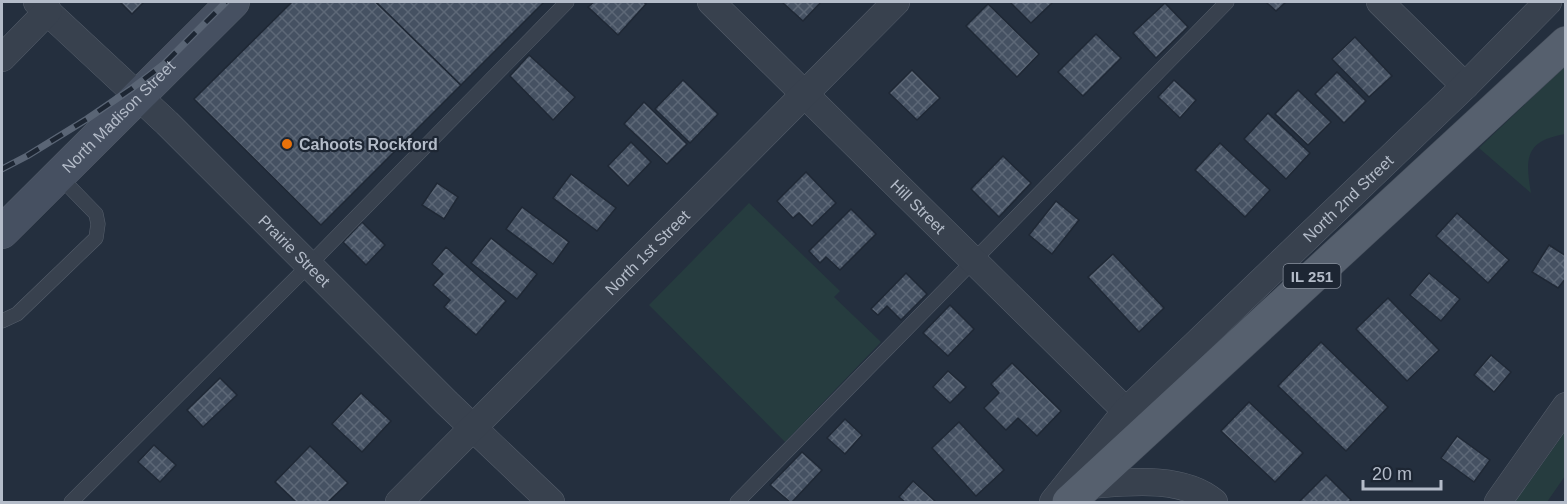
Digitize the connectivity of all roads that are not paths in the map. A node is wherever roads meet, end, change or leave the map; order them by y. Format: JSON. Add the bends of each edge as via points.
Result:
{"nodes":[{"id":1,"x":233,"y":2,"type":"edge"},
{"id":2,"x":567,"y":2,"type":"edge"},
{"id":3,"x":711,"y":2,"type":"edge"},
{"id":4,"x":896,"y":2,"type":"edge"},
{"id":5,"x":1227,"y":2,"type":"edge"},
{"id":6,"x":1380,"y":2,"type":"edge"},
{"id":7,"x":1548,"y":2,"type":"edge"},
{"id":8,"x":43,"y":6,"type":"edge"},
{"id":9,"x":1562,"y":44,"type":"edge"},
{"id":10,"x":2,"y":58,"type":"edge"},
{"id":11,"x":1466,"y":86,"type":"junction"},
{"id":12,"x":804,"y":94,"type":"junction"},
{"id":13,"x":137,"y":96,"type":"junction"},
{"id":14,"x":58,"y":175,"type":"junction"},
{"id":15,"x":2,"y":232,"type":"edge"},
{"id":16,"x":975,"y":260,"type":"junction"},
{"id":17,"x":309,"y":266,"type":"junction"},
{"id":18,"x":2,"y":321,"type":"edge"},
{"id":19,"x":1566,"y":406,"type":"edge"},
{"id":20,"x":1126,"y":411,"type":"junction"},
{"id":21,"x":472,"y":428,"type":"junction"},
{"id":22,"x":1078,"y":494,"type":"edge"},
{"id":23,"x":71,"y":502,"type":"edge"},
{"id":24,"x":399,"y":502,"type":"edge"},
{"id":25,"x":551,"y":502,"type":"edge"},
{"id":26,"x":737,"y":502,"type":"edge"},
{"id":27,"x":1053,"y":502,"type":"edge"},
{"id":28,"x":1214,"y":502,"type":"edge"},
{"id":29,"x":1498,"y":502,"type":"edge"}],
"edges":[{"from":1,"to":13,"type":"street","name":"North Madison Street"},
{"from":2,"to":17,"type":"lane"},
{"from":3,"to":12,"type":"street","name":"Hill Street"},
{"from":4,"to":12,"type":"street","name":"North 1st Street"},
{"from":5,"to":16,"type":"lane"},
{"from":6,"to":11,"type":"street"},
{"from":7,"to":11,"type":"street","name":"North 2nd Street"},
{"from":8,"to":10,"type":"street"},
{"from":8,"to":13,"type":"street","name":"Prairie Street"},
{"from":9,"to":22,"type":"main road","name":"North 2nd Street","number":"IL 251"},
{"from":11,"to":20,"type":"street","name":"North 2nd Street"},
{"from":12,"to":16,"type":"street","name":"Hill Street"},
{"from":12,"to":21,"type":"street","name":"North 1st Street"},
{"from":13,"to":14,"type":"street","name":"North Madison Street"},
{"from":13,"to":17,"type":"street","name":"Prairie Street"},
{"from":14,"to":15,"type":"street","name":"North Madison Street"},
{"from":14,"to":18,"type":"lane","via":[[96,213],[96,238],[17,314]]},
{"from":16,"to":20,"type":"street","name":"Hill Street"},
{"from":16,"to":26,"type":"lane"},
{"from":17,"to":21,"type":"street","name":"Prairie Street"},
{"from":17,"to":23,"type":"lane"},
{"from":19,"to":29,"type":"street"},
{"from":20,"to":27,"type":"street","name":"North 2nd Street"},
{"from":21,"to":24,"type":"street","name":"North 1st Street"},
{"from":21,"to":25,"type":"street","name":"Prairie Street"},
{"from":22,"to":28,"type":"street","via":[[1136,481],[1177,484]]}]}
